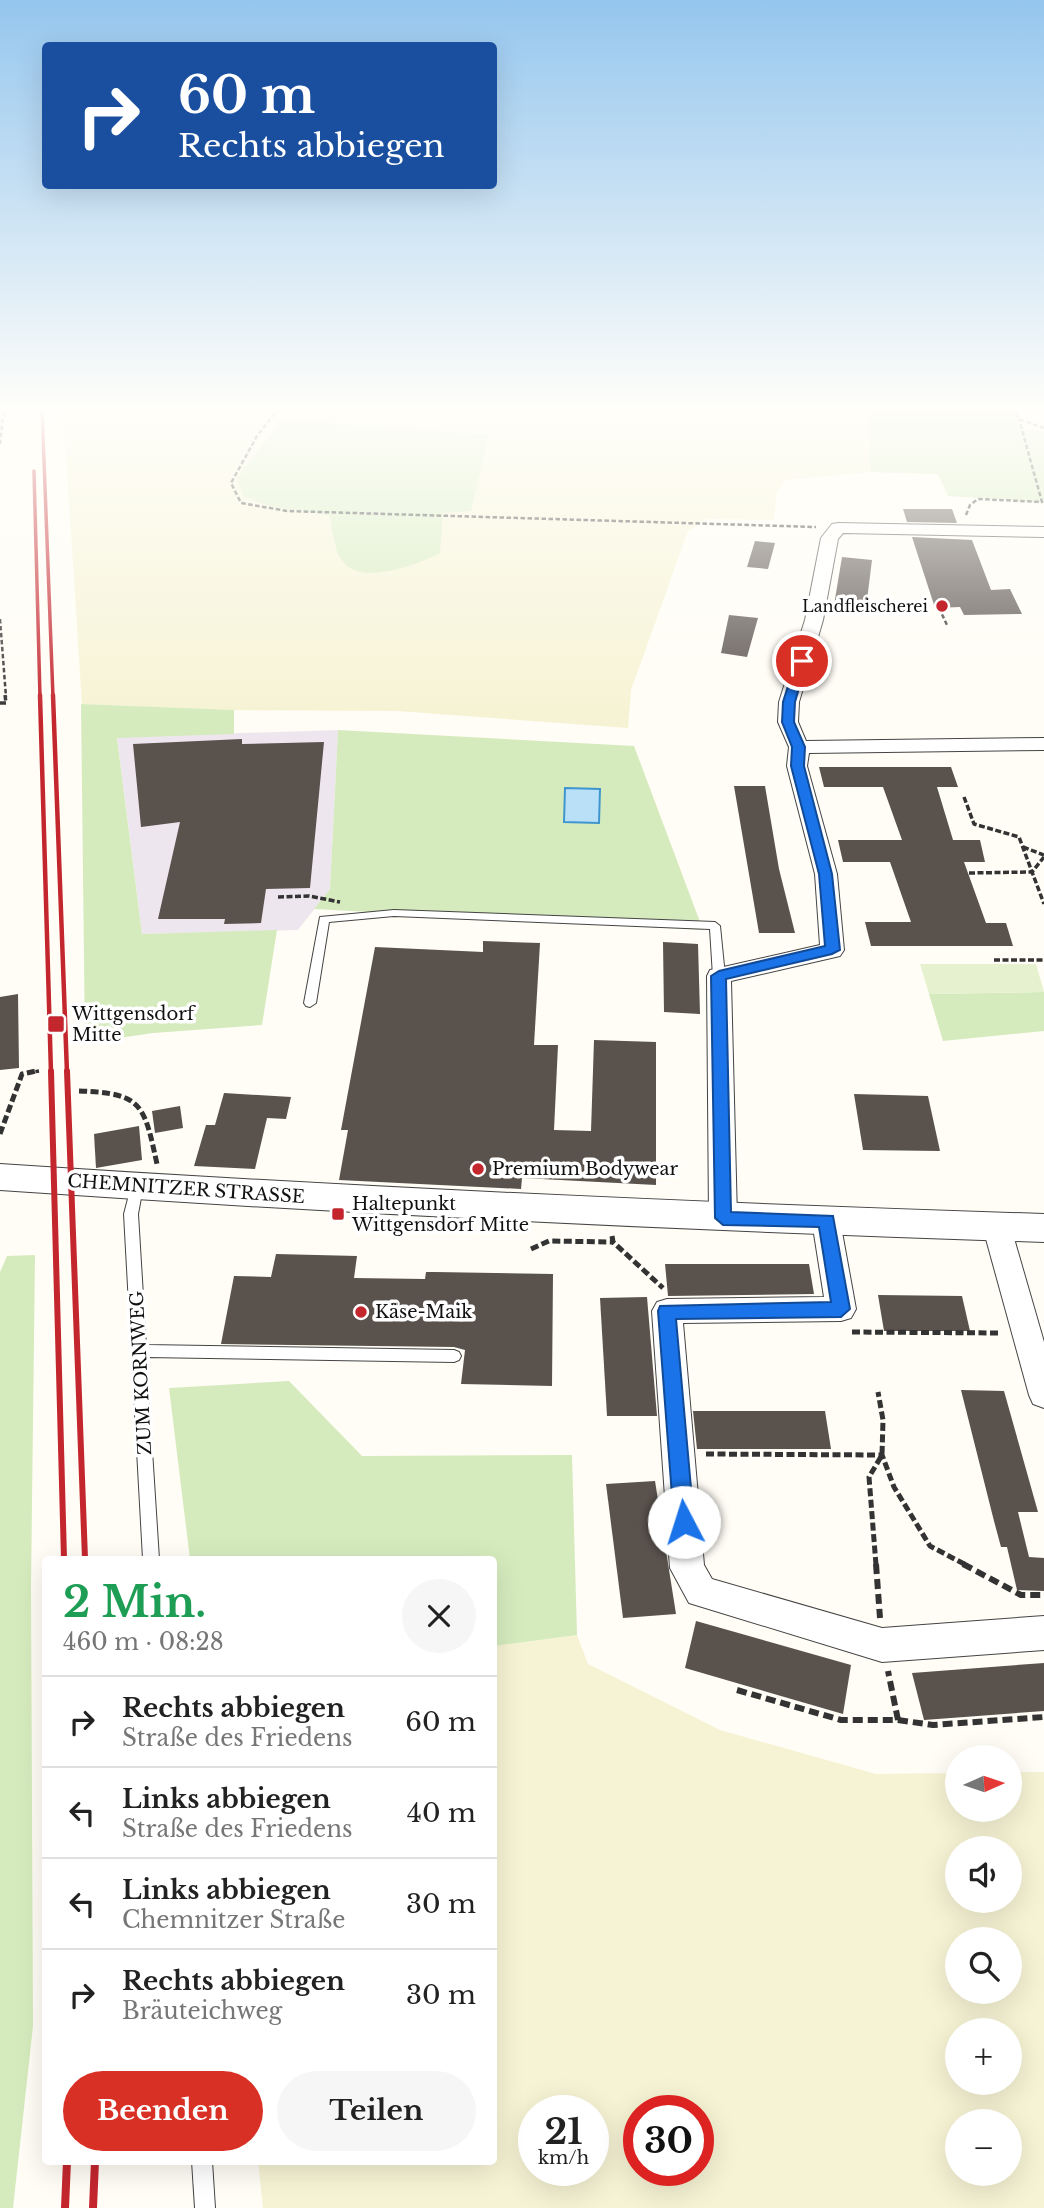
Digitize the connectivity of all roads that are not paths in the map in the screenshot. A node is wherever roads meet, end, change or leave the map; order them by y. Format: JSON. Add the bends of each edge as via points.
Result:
{"nodes":[{"id":1,"x":1044,"y":531,"type":"edge"},
{"id":2,"x":1044,"y":744,"type":"edge"},
{"id":3,"x":799,"y":747,"type":"junction"},
{"id":4,"x":719,"y":976,"type":"junction"},
{"id":5,"x":310,"y":1003,"type":"dead end"},
{"id":6,"x":0,"y":1177,"type":"edge"},
{"id":7,"x":150,"y":1188,"type":"junction"},
{"id":8,"x":723,"y":1218,"type":"junction"},
{"id":9,"x":827,"y":1221,"type":"junction"},
{"id":10,"x":997,"y":1228,"type":"junction"},
{"id":11,"x":1044,"y":1228,"type":"edge"},
{"id":12,"x":141,"y":1351,"type":"junction"},
{"id":13,"x":454,"y":1356,"type":"dead end"},
{"id":14,"x":1044,"y":1395,"type":"edge"},
{"id":15,"x":151,"y":1556,"type":"edge"},
{"id":16,"x":1044,"y":1633,"type":"edge"},
{"id":17,"x":202,"y":2165,"type":"edge"},
{"id":18,"x":205,"y":2208,"type":"edge"}],
"edges":[{"from":1,"to":3,"type":"street","via":[[838,528],[830,538],[814,620],[789,702],[788,722]]},
{"from":2,"to":3,"type":"street"},
{"from":3,"to":4,"type":"street","via":[[797,766],[826,874],[832,950]]},
{"from":4,"to":5,"type":"lane","via":[[715,926],[394,913],[324,919]]},
{"from":4,"to":8,"type":"street"},
{"from":6,"to":7,"type":"street","name":"CHEMNITZER STRASSE"},
{"from":7,"to":8,"type":"street","name":"CHEMNITZER STRASSE","via":[[612,1227]]},
{"from":7,"to":12,"type":"lane","name":"ZUM KORNWEG","via":[[131,1214]]},
{"from":8,"to":9,"type":"street","name":"CHEMNITZER STRASSE"},
{"from":9,"to":10,"type":"street","name":"CHEMNITZER STRASSE"},
{"from":9,"to":16,"type":"street","via":[[841,1309],[667,1311],[687,1568],[701,1592],[882,1645]]},
{"from":10,"to":11,"type":"street","name":"CHEMNITZER STRASSE"},
{"from":10,"to":14,"type":"street"},
{"from":12,"to":13,"type":"lane"},
{"from":12,"to":15,"type":"lane","name":"ZUM KORNWEG"},
{"from":17,"to":18,"type":"lane"}]}
